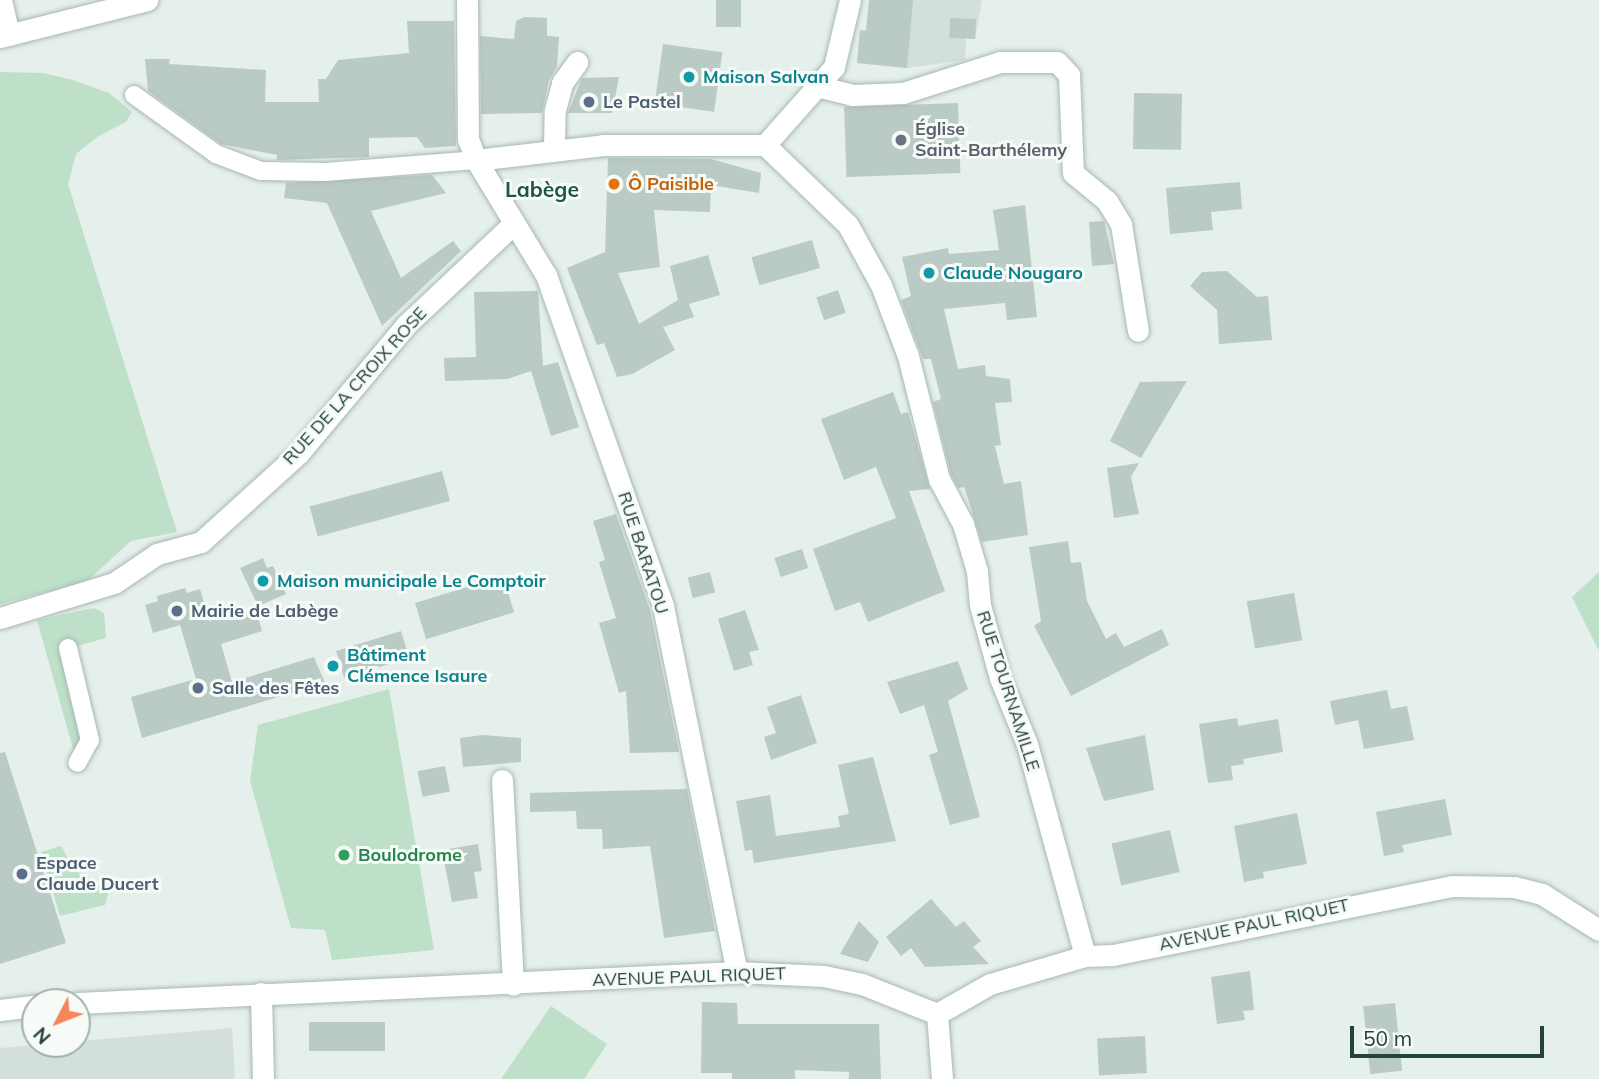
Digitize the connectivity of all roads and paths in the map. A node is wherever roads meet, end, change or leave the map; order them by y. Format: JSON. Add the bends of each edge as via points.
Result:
{"nodes":[{"id":1,"x":1,"y":0,"type":"edge"},
{"id":2,"x":146,"y":0,"type":"edge"},
{"id":3,"x":467,"y":0,"type":"edge"},
{"id":4,"x":850,"y":0,"type":"edge"},
{"id":5,"x":4,"y":36,"type":"edge"},
{"id":6,"x":577,"y":62,"type":"dead end"},
{"id":7,"x":817,"y":86,"type":"junction"},
{"id":8,"x":134,"y":95,"type":"dead end"},
{"id":9,"x":765,"y":145,"type":"junction"},
{"id":10,"x":554,"y":149,"type":"junction"},
{"id":11,"x":476,"y":160,"type":"junction"},
{"id":12,"x":513,"y":223,"type":"junction"},
{"id":13,"x":1138,"y":331,"type":"dead end"},
{"id":14,"x":0,"y":618,"type":"edge"},
{"id":15,"x":68,"y":648,"type":"dead end"},
{"id":16,"x":77,"y":763,"type":"dead end"},
{"id":17,"x":502,"y":780,"type":"dead end"},
{"id":18,"x":1599,"y":930,"type":"edge"},
{"id":19,"x":1085,"y":956,"type":"junction"},
{"id":20,"x":737,"y":972,"type":"junction"},
{"id":21,"x":513,"y":985,"type":"junction"},
{"id":22,"x":261,"y":993,"type":"junction"},
{"id":23,"x":91,"y":1002,"type":"edge"},
{"id":24,"x":21,"y":1008,"type":"edge"},
{"id":25,"x":0,"y":1010,"type":"edge"},
{"id":26,"x":937,"y":1014,"type":"junction"},
{"id":27,"x":262,"y":1079,"type":"edge"},
{"id":28,"x":942,"y":1079,"type":"edge"}],
"edges":[{"from":1,"to":5,"type":"street"},
{"from":2,"to":5,"type":"street"},
{"from":3,"to":11,"type":"street","name":"RUE BARATOU","via":[[468,139]]},
{"from":4,"to":7,"type":"street","via":[[834,66]]},
{"from":6,"to":10,"type":"street","via":[[562,83]]},
{"from":7,"to":9,"type":"street"},
{"from":7,"to":13,"type":"street","via":[[852,95],[903,93],[1000,62],[1057,62],[1069,75],[1073,173],[1107,201],[1121,223]]},
{"from":8,"to":11,"type":"street","via":[[216,154],[261,172],[325,172]]},
{"from":9,"to":10,"type":"street"},
{"from":9,"to":19,"type":"street","name":"RUE TOURNAMILLE","via":[[848,225],[881,285],[908,356],[939,479],[963,524],[977,571],[979,605],[1000,678],[1027,744]]},
{"from":10,"to":11,"type":"street"},
{"from":11,"to":12,"type":"street","name":"RUE BARATOU"},
{"from":12,"to":14,"type":"street","name":"RUE DE LA CROIX ROSE","via":[[406,325],[299,453],[201,542],[157,554],[114,583]]},
{"from":12,"to":20,"type":"street","name":"RUE BARATOU","via":[[546,275],[663,606]]},
{"from":15,"to":16,"type":"street","via":[[90,740]]},
{"from":17,"to":21,"type":"street"},
{"from":18,"to":19,"type":"street","name":"AVENUE PAUL RIQUET","via":[[1542,894],[1514,887],[1452,886]]},
{"from":19,"to":26,"type":"street","name":"AVENUE PAUL RIQUET","via":[[990,984]]},
{"from":20,"to":21,"type":"street","name":"AVENUE PAUL RIQUET"},
{"from":20,"to":26,"type":"street","name":"AVENUE PAUL RIQUET","via":[[824,976],[862,984]]},
{"from":21,"to":22,"type":"street","name":"AVENUE PAUL RIQUET"},
{"from":22,"to":23,"type":"street","name":"AVENUE PAUL RIQUET"},
{"from":22,"to":27,"type":"street"},
{"from":24,"to":25,"type":"street"},
{"from":26,"to":28,"type":"street"}]}
